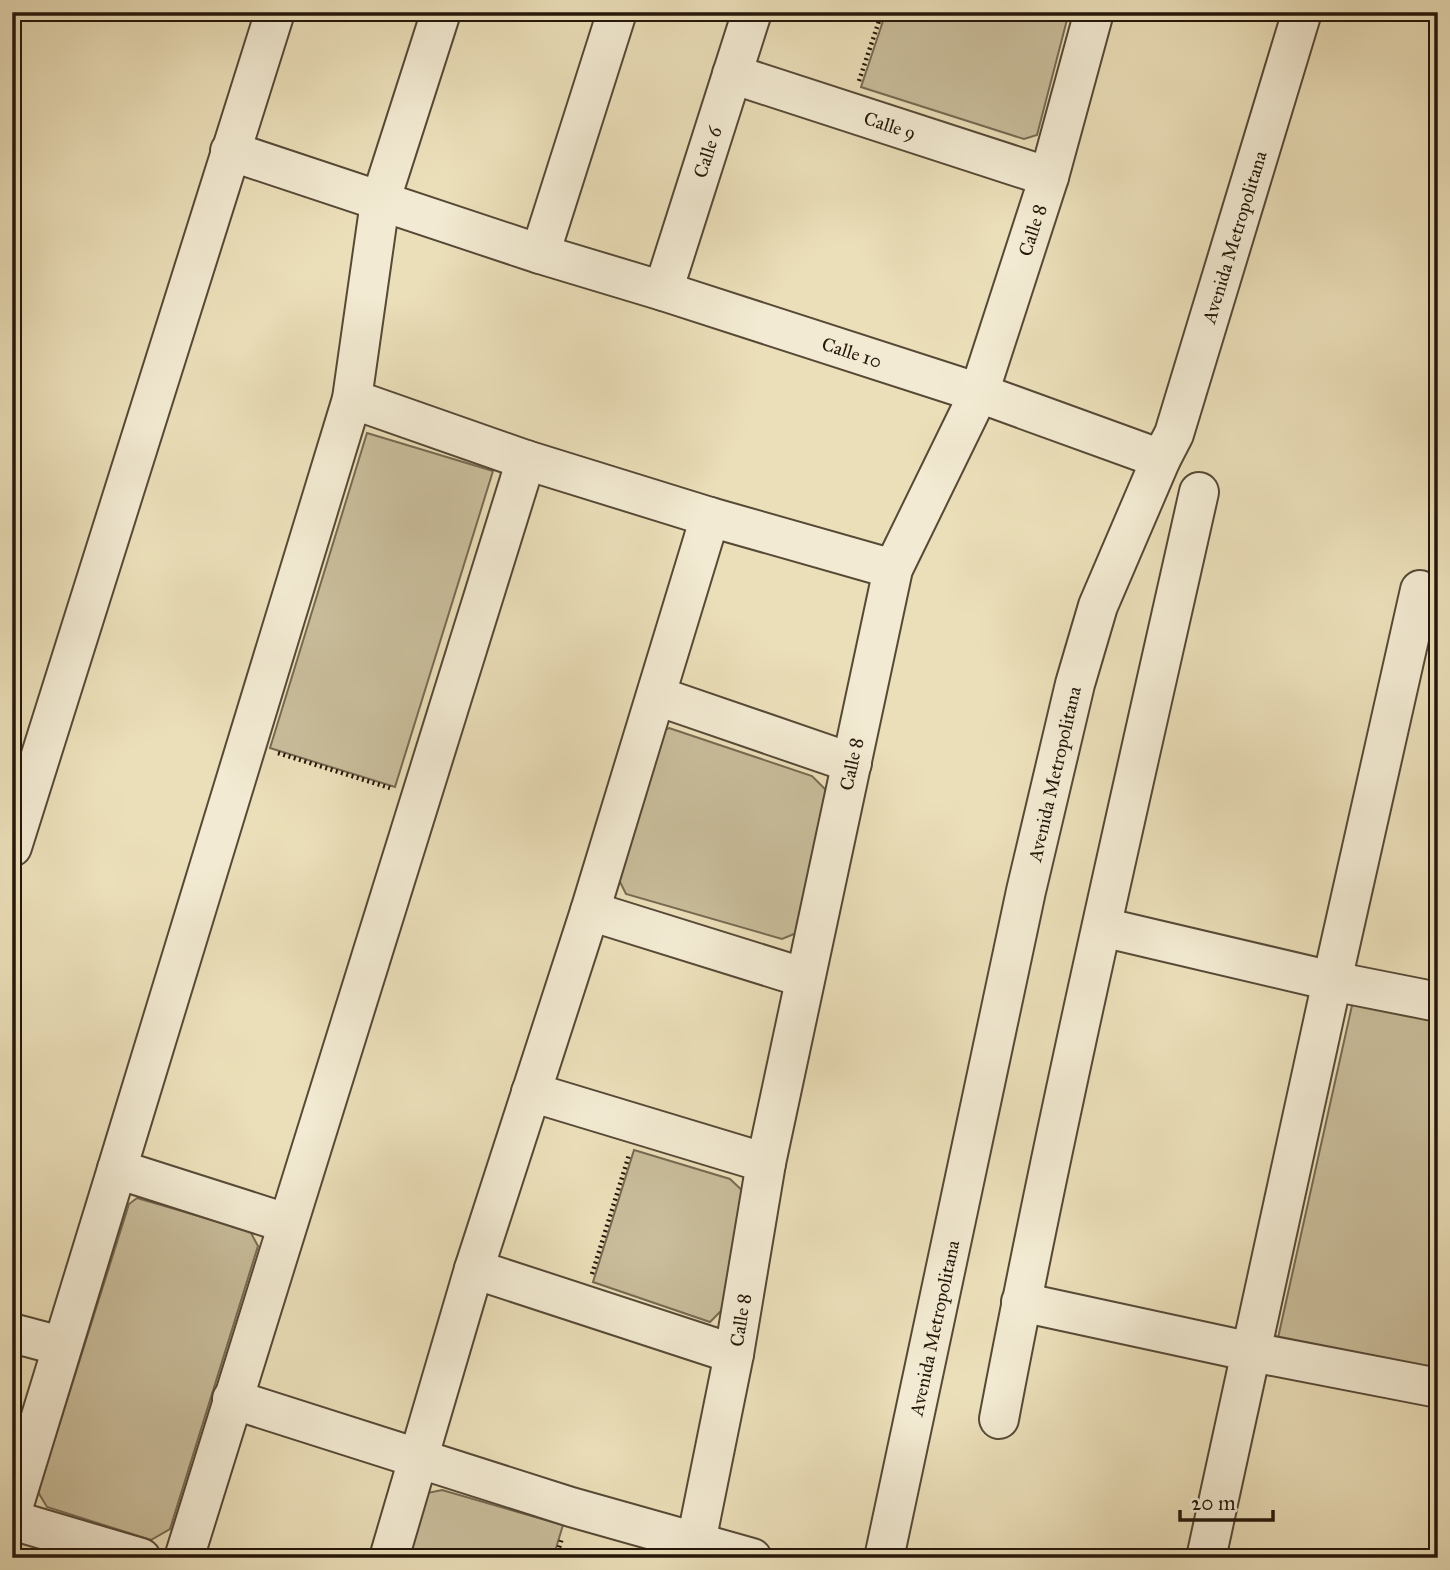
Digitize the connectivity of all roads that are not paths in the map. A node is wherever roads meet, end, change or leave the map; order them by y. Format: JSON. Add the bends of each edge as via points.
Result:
{"nodes":[{"id":1,"x":275,"y":12,"type":"edge"},
{"id":2,"x":441,"y":12,"type":"edge"},
{"id":3,"x":617,"y":12,"type":"edge"},
{"id":4,"x":752,"y":12,"type":"edge"},
{"id":5,"x":1094,"y":12,"type":"edge"},
{"id":6,"x":1302,"y":12,"type":"edge"},
{"id":7,"x":732,"y":74,"type":"junction"},
{"id":8,"x":230,"y":151,"type":"junction"},
{"id":9,"x":1049,"y":177,"type":"junction"},
{"id":10,"x":380,"y":201,"type":"junction"},
{"id":11,"x":540,"y":254,"type":"junction"},
{"id":12,"x":663,"y":291,"type":"junction"},
{"id":13,"x":979,"y":393,"type":"junction"},
{"id":14,"x":352,"y":399,"type":"junction"},
{"id":15,"x":1161,"y":458,"type":"junction"},
{"id":16,"x":526,"y":460,"type":"junction"},
{"id":17,"x":1199,"y":492,"type":"dead end"},
{"id":18,"x":710,"y":517,"type":"junction"},
{"id":19,"x":893,"y":569,"type":"junction"},
{"id":20,"x":1420,"y":590,"type":"dead end"},
{"id":21,"x":657,"y":696,"type":"junction"},
{"id":22,"x":852,"y":763,"type":"junction"},
{"id":23,"x":12,"y":847,"type":"edge"},
{"id":24,"x":590,"y":912,"type":"junction"},
{"id":25,"x":1102,"y":928,"type":"junction"},
{"id":26,"x":805,"y":978,"type":"junction"},
{"id":27,"x":1332,"y":981,"type":"junction"},
{"id":28,"x":1438,"y":1002,"type":"edge"},
{"id":29,"x":531,"y":1092,"type":"junction"},
{"id":30,"x":766,"y":1163,"type":"junction"},
{"id":31,"x":117,"y":1169,"type":"junction"},
{"id":32,"x":286,"y":1223,"type":"junction"},
{"id":33,"x":474,"y":1269,"type":"junction"},
{"id":34,"x":1021,"y":1302,"type":"junction"},
{"id":35,"x":12,"y":1334,"type":"edge"},
{"id":36,"x":61,"y":1346,"type":"junction"},
{"id":37,"x":1252,"y":1352,"type":"junction"},
{"id":38,"x":734,"y":1354,"type":"junction"},
{"id":39,"x":1438,"y":1388,"type":"edge"},
{"id":40,"x":232,"y":1399,"type":"junction"},
{"id":41,"x":999,"y":1419,"type":"dead end"},
{"id":42,"x":417,"y":1457,"type":"junction"},
{"id":43,"x":12,"y":1511,"type":"edge"},
{"id":44,"x":12,"y":1520,"type":"edge"},
{"id":45,"x":696,"y":1542,"type":"junction"},
{"id":46,"x":141,"y":1558,"type":"edge"},
{"id":47,"x":184,"y":1558,"type":"edge"},
{"id":48,"x":389,"y":1558,"type":"edge"},
{"id":49,"x":752,"y":1558,"type":"edge"},
{"id":50,"x":884,"y":1558,"type":"edge"},
{"id":51,"x":1206,"y":1558,"type":"edge"}],
"edges":[{"from":1,"to":8,"type":"street"},
{"from":2,"to":10,"type":"street"},
{"from":3,"to":11,"type":"street"},
{"from":4,"to":7,"type":"street","name":"Calle 6"},
{"from":5,"to":9,"type":"street","name":"Calle 8"},
{"from":6,"to":15,"type":"street","name":"Avenida Metropolitana","via":[[1174,434]]},
{"from":7,"to":9,"type":"street","name":"Calle 9"},
{"from":7,"to":12,"type":"street","name":"Calle 6"},
{"from":8,"to":10,"type":"street","name":"Calle 10"},
{"from":8,"to":23,"type":"street"},
{"from":9,"to":13,"type":"street","name":"Calle 8"},
{"from":10,"to":11,"type":"street","name":"Calle 10"},
{"from":10,"to":14,"type":"street"},
{"from":11,"to":12,"type":"street","name":"Calle 10"},
{"from":12,"to":13,"type":"street","name":"Calle 10"},
{"from":13,"to":15,"type":"street","name":"Calle 10"},
{"from":13,"to":19,"type":"street","name":"Calle 8"},
{"from":14,"to":16,"type":"street"},
{"from":14,"to":31,"type":"street"},
{"from":15,"to":50,"type":"street","name":"Avenida Metropolitana","via":[[1098,606],[1075,684],[1026,891]]},
{"from":16,"to":18,"type":"street"},
{"from":16,"to":32,"type":"street"},
{"from":17,"to":25,"type":"street"},
{"from":18,"to":19,"type":"street"},
{"from":18,"to":21,"type":"street"},
{"from":19,"to":22,"type":"street","name":"Calle 8"},
{"from":20,"to":27,"type":"street"},
{"from":21,"to":22,"type":"street"},
{"from":21,"to":24,"type":"street"},
{"from":22,"to":26,"type":"street","name":"Calle 8"},
{"from":24,"to":26,"type":"street"},
{"from":24,"to":29,"type":"street"},
{"from":25,"to":27,"type":"street"},
{"from":25,"to":34,"type":"street"},
{"from":26,"to":30,"type":"street","name":"Calle 8"},
{"from":27,"to":28,"type":"street"},
{"from":27,"to":37,"type":"street"},
{"from":29,"to":30,"type":"street"},
{"from":29,"to":33,"type":"street"},
{"from":30,"to":38,"type":"street","name":"Calle 8"},
{"from":31,"to":32,"type":"street"},
{"from":31,"to":36,"type":"street"},
{"from":32,"to":40,"type":"street"},
{"from":33,"to":38,"type":"street"},
{"from":33,"to":42,"type":"street"},
{"from":34,"to":37,"type":"street"},
{"from":34,"to":41,"type":"street"},
{"from":35,"to":36,"type":"street"},
{"from":36,"to":43,"type":"street"},
{"from":37,"to":39,"type":"street"},
{"from":37,"to":51,"type":"street"},
{"from":38,"to":45,"type":"street","name":"Calle 8"},
{"from":40,"to":42,"type":"street"},
{"from":40,"to":47,"type":"street"},
{"from":42,"to":45,"type":"street"},
{"from":42,"to":48,"type":"street"},
{"from":44,"to":46,"type":"street"},
{"from":45,"to":49,"type":"street"}]}
